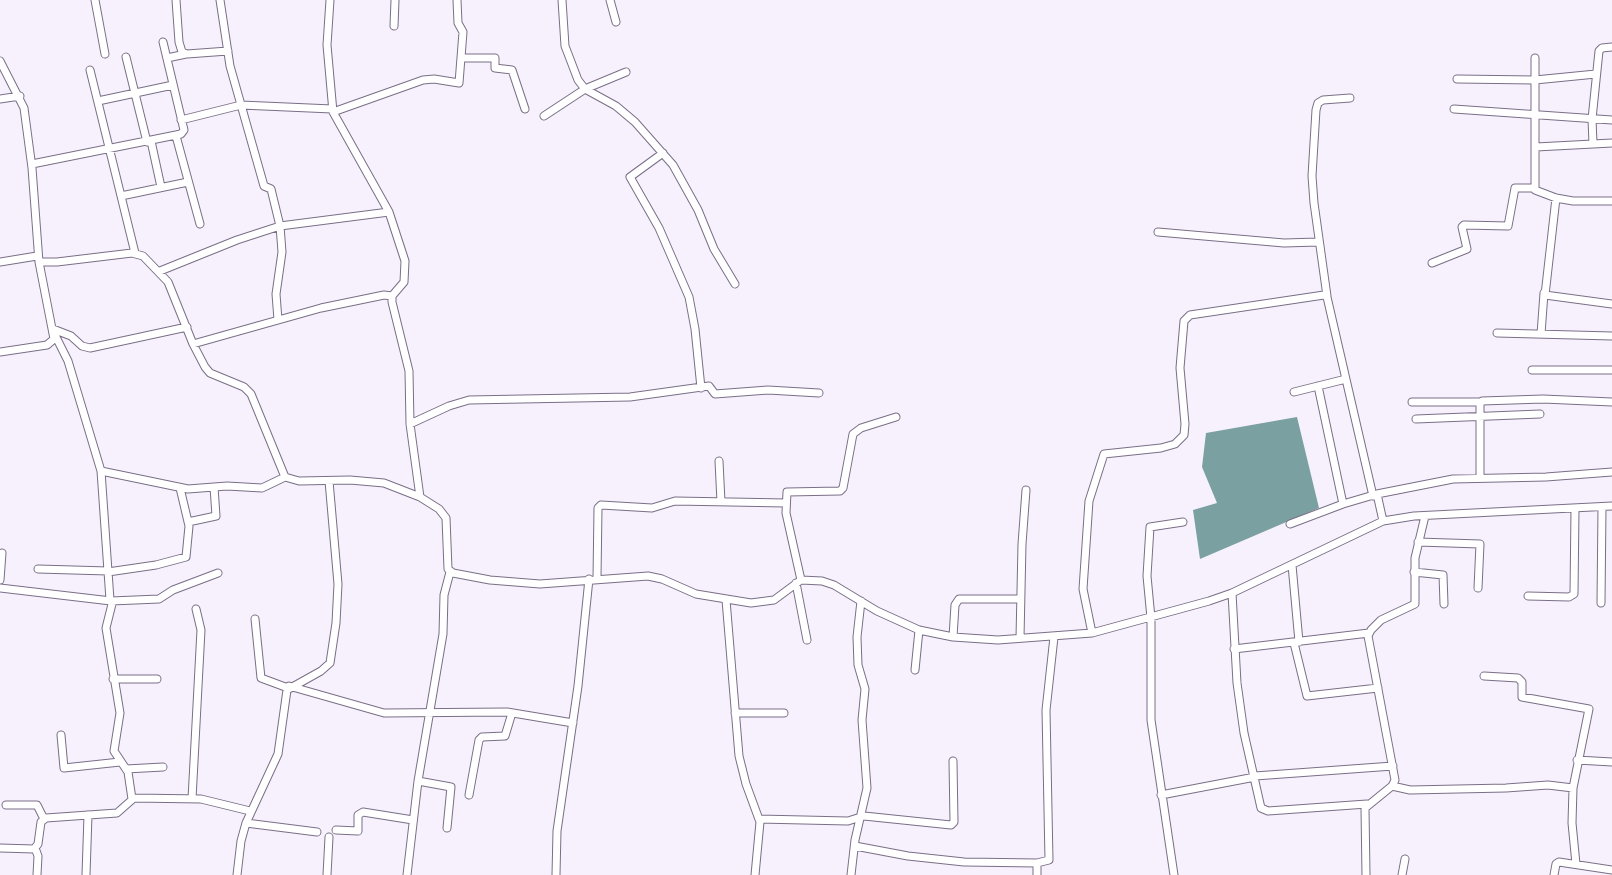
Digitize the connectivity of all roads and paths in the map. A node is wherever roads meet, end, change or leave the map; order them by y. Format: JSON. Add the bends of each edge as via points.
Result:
{"nodes":[{"id":1,"x":95,"y":0,"type":"edge"},
{"id":2,"x":176,"y":0,"type":"edge"},
{"id":3,"x":220,"y":0,"type":"edge"},
{"id":4,"x":330,"y":0,"type":"edge"},
{"id":5,"x":395,"y":0,"type":"edge"},
{"id":6,"x":457,"y":0,"type":"edge"},
{"id":7,"x":562,"y":0,"type":"edge"},
{"id":8,"x":610,"y":0,"type":"edge"},
{"id":9,"x":616,"y":22,"type":"dead end"},
{"id":10,"x":394,"y":26,"type":"dead end"},
{"id":11,"x":163,"y":42,"type":"dead end"},
{"id":12,"x":1612,"y":47,"type":"edge"},
{"id":13,"x":228,"y":51,"type":"junction"},
{"id":14,"x":105,"y":54,"type":"dead end"},
{"id":15,"x":187,"y":54,"type":"junction"},
{"id":16,"x":126,"y":57,"type":"dead end"},
{"id":17,"x":167,"y":58,"type":"junction"},
{"id":18,"x":462,"y":58,"type":"junction"},
{"id":19,"x":1535,"y":58,"type":"dead end"},
{"id":20,"x":0,"y":61,"type":"edge"},
{"id":21,"x":90,"y":70,"type":"dead end"},
{"id":22,"x":626,"y":72,"type":"dead end"},
{"id":23,"x":1596,"y":74,"type":"junction"},
{"id":24,"x":1457,"y":79,"type":"dead end"},
{"id":25,"x":1536,"y":80,"type":"junction"},
{"id":26,"x":173,"y":85,"type":"junction"},
{"id":27,"x":585,"y":89,"type":"junction"},
{"id":28,"x":135,"y":93,"type":"junction"},
{"id":29,"x":20,"y":96,"type":"junction"},
{"id":30,"x":1350,"y":98,"type":"dead end"},
{"id":31,"x":0,"y":99,"type":"edge"},
{"id":32,"x":98,"y":101,"type":"junction"},
{"id":33,"x":241,"y":105,"type":"junction"},
{"id":34,"x":525,"y":109,"type":"dead end"},
{"id":35,"x":1454,"y":109,"type":"dead end"},
{"id":36,"x":333,"y":111,"type":"junction"},
{"id":37,"x":1536,"y":115,"type":"junction"},
{"id":38,"x":544,"y":116,"type":"dead end"},
{"id":39,"x":1592,"y":119,"type":"junction"},
{"id":40,"x":182,"y":120,"type":"junction"},
{"id":41,"x":1612,"y":120,"type":"edge"},
{"id":42,"x":176,"y":136,"type":"junction"},
{"id":43,"x":149,"y":141,"type":"junction"},
{"id":44,"x":1593,"y":144,"type":"junction"},
{"id":45,"x":1612,"y":144,"type":"edge"},
{"id":46,"x":1536,"y":147,"type":"junction"},
{"id":47,"x":110,"y":150,"type":"junction"},
{"id":48,"x":663,"y":153,"type":"junction"},
{"id":49,"x":32,"y":164,"type":"junction"},
{"id":50,"x":188,"y":182,"type":"junction"},
{"id":51,"x":161,"y":187,"type":"junction"},
{"id":52,"x":1534,"y":188,"type":"junction"},
{"id":53,"x":121,"y":196,"type":"junction"},
{"id":54,"x":1556,"y":198,"type":"junction"},
{"id":55,"x":1612,"y":201,"type":"edge"},
{"id":56,"x":389,"y":212,"type":"junction"},
{"id":57,"x":200,"y":224,"type":"dead end"},
{"id":58,"x":280,"y":226,"type":"junction"},
{"id":59,"x":1158,"y":232,"type":"dead end"},
{"id":60,"x":1318,"y":242,"type":"junction"},
{"id":61,"x":135,"y":253,"type":"junction"},
{"id":62,"x":38,"y":259,"type":"junction"},
{"id":63,"x":0,"y":262,"type":"edge"},
{"id":64,"x":1432,"y":263,"type":"dead end"},
{"id":65,"x":160,"y":271,"type":"junction"},
{"id":66,"x":735,"y":284,"type":"dead end"},
{"id":67,"x":1544,"y":293,"type":"junction"},
{"id":68,"x":392,"y":296,"type":"junction"},
{"id":69,"x":1327,"y":296,"type":"junction"},
{"id":70,"x":1612,"y":304,"type":"edge"},
{"id":71,"x":278,"y":320,"type":"junction"},
{"id":72,"x":187,"y":327,"type":"junction"},
{"id":73,"x":54,"y":331,"type":"junction"},
{"id":74,"x":1497,"y":333,"type":"dead end"},
{"id":75,"x":1541,"y":334,"type":"junction"},
{"id":76,"x":1612,"y":336,"type":"edge"},
{"id":77,"x":193,"y":344,"type":"junction"},
{"id":78,"x":0,"y":352,"type":"edge"},
{"id":79,"x":1532,"y":370,"type":"dead end"},
{"id":80,"x":1612,"y":370,"type":"edge"},
{"id":81,"x":1346,"y":379,"type":"junction"},
{"id":82,"x":1318,"y":386,"type":"junction"},
{"id":83,"x":701,"y":388,"type":"junction"},
{"id":84,"x":1294,"y":392,"type":"dead end"},
{"id":85,"x":819,"y":393,"type":"dead end"},
{"id":86,"x":1412,"y":402,"type":"dead end"},
{"id":87,"x":1480,"y":402,"type":"junction"},
{"id":88,"x":1612,"y":402,"type":"edge"},
{"id":89,"x":1540,"y":414,"type":"dead end"},
{"id":90,"x":896,"y":417,"type":"dead end"},
{"id":91,"x":1480,"y":417,"type":"junction"},
{"id":92,"x":1416,"y":419,"type":"dead end"},
{"id":93,"x":410,"y":424,"type":"junction"},
{"id":94,"x":719,"y":461,"type":"dead end"},
{"id":95,"x":102,"y":471,"type":"junction"},
{"id":96,"x":1612,"y":472,"type":"edge"},
{"id":97,"x":285,"y":477,"type":"junction"},
{"id":98,"x":1480,"y":477,"type":"junction"},
{"id":99,"x":329,"y":481,"type":"junction"},
{"id":100,"x":214,"y":487,"type":"junction"},
{"id":101,"x":180,"y":488,"type":"junction"},
{"id":102,"x":1026,"y":490,"type":"dead end"},
{"id":103,"x":1375,"y":495,"type":"junction"},
{"id":104,"x":420,"y":497,"type":"junction"},
{"id":105,"x":721,"y":502,"type":"junction"},
{"id":106,"x":786,"y":503,"type":"junction"},
{"id":107,"x":1342,"y":504,"type":"junction"},
{"id":108,"x":1612,"y":506,"type":"edge"},
{"id":109,"x":1602,"y":508,"type":"junction"},
{"id":110,"x":1575,"y":509,"type":"junction"},
{"id":111,"x":1425,"y":516,"type":"junction"},
{"id":112,"x":1383,"y":521,"type":"junction"},
{"id":113,"x":188,"y":522,"type":"junction"},
{"id":114,"x":1183,"y":522,"type":"dead end"},
{"id":115,"x":1290,"y":524,"type":"dead end"},
{"id":116,"x":1418,"y":542,"type":"junction"},
{"id":117,"x":2,"y":553,"type":"dead end"},
{"id":118,"x":1292,"y":564,"type":"junction"},
{"id":119,"x":38,"y":569,"type":"dead end"},
{"id":120,"x":108,"y":572,"type":"junction"},
{"id":121,"x":450,"y":572,"type":"junction"},
{"id":122,"x":1414,"y":572,"type":"junction"},
{"id":123,"x":218,"y":573,"type":"dead end"},
{"id":124,"x":593,"y":578,"type":"junction"},
{"id":125,"x":0,"y":580,"type":"edge"},
{"id":126,"x":798,"y":581,"type":"junction"},
{"id":127,"x":0,"y":588,"type":"edge"},
{"id":128,"x":1478,"y":588,"type":"dead end"},
{"id":129,"x":1232,"y":593,"type":"junction"},
{"id":130,"x":1528,"y":596,"type":"dead end"},
{"id":131,"x":1020,"y":599,"type":"junction"},
{"id":132,"x":111,"y":600,"type":"junction"},
{"id":133,"x":726,"y":600,"type":"junction"},
{"id":134,"x":861,"y":602,"type":"junction"},
{"id":135,"x":1601,"y":603,"type":"dead end"},
{"id":136,"x":1444,"y":604,"type":"dead end"},
{"id":137,"x":196,"y":609,"type":"dead end"},
{"id":138,"x":1151,"y":618,"type":"junction"},
{"id":139,"x":255,"y":619,"type":"dead end"},
{"id":140,"x":920,"y":630,"type":"junction"},
{"id":141,"x":1092,"y":633,"type":"junction"},
{"id":142,"x":1369,"y":633,"type":"junction"},
{"id":143,"x":953,"y":637,"type":"junction"},
{"id":144,"x":1054,"y":637,"type":"junction"},
{"id":145,"x":1020,"y":638,"type":"junction"},
{"id":146,"x":807,"y":640,"type":"dead end"},
{"id":147,"x":1297,"y":642,"type":"junction"},
{"id":148,"x":1234,"y":649,"type":"junction"},
{"id":149,"x":914,"y":670,"type":"dead end"},
{"id":150,"x":1484,"y":676,"type":"dead end"},
{"id":151,"x":113,"y":679,"type":"junction"},
{"id":152,"x":157,"y":679,"type":"dead end"},
{"id":153,"x":289,"y":687,"type":"junction"},
{"id":154,"x":1378,"y":688,"type":"junction"},
{"id":155,"x":430,"y":713,"type":"junction"},
{"id":156,"x":512,"y":713,"type":"junction"},
{"id":157,"x":735,"y":713,"type":"junction"},
{"id":158,"x":784,"y":713,"type":"dead end"},
{"id":159,"x":573,"y":723,"type":"junction"},
{"id":160,"x":62,"y":735,"type":"dead end"},
{"id":161,"x":1577,"y":760,"type":"junction"},
{"id":162,"x":953,"y":761,"type":"dead end"},
{"id":163,"x":120,"y":762,"type":"junction"},
{"id":164,"x":1612,"y":762,"type":"edge"},
{"id":165,"x":1394,"y":766,"type":"junction"},
{"id":166,"x":163,"y":767,"type":"dead end"},
{"id":167,"x":126,"y":769,"type":"junction"},
{"id":168,"x":1255,"y":776,"type":"junction"},
{"id":169,"x":418,"y":781,"type":"junction"},
{"id":170,"x":1392,"y":786,"type":"junction"},
{"id":171,"x":1573,"y":788,"type":"junction"},
{"id":172,"x":469,"y":795,"type":"dead end"},
{"id":173,"x":1161,"y":795,"type":"junction"},
{"id":174,"x":132,"y":799,"type":"junction"},
{"id":175,"x":192,"y":799,"type":"junction"},
{"id":176,"x":1367,"y":804,"type":"junction"},
{"id":177,"x":6,"y":805,"type":"dead end"},
{"id":178,"x":250,"y":811,"type":"junction"},
{"id":179,"x":88,"y":815,"type":"junction"},
{"id":180,"x":860,"y":817,"type":"junction"},
{"id":181,"x":44,"y":819,"type":"junction"},
{"id":182,"x":759,"y":819,"type":"junction"},
{"id":183,"x":413,"y":820,"type":"junction"},
{"id":184,"x":246,"y":822,"type":"junction"},
{"id":185,"x":446,"y":828,"type":"dead end"},
{"id":186,"x":336,"y":830,"type":"dead end"},
{"id":187,"x":317,"y":832,"type":"dead end"},
{"id":188,"x":329,"y":837,"type":"dead end"},
{"id":189,"x":855,"y":846,"type":"junction"},
{"id":190,"x":0,"y":848,"type":"edge"},
{"id":191,"x":35,"y":848,"type":"junction"},
{"id":192,"x":1405,"y":859,"type":"dead end"},
{"id":193,"x":1037,"y":863,"type":"junction"},
{"id":194,"x":1576,"y":864,"type":"junction"},
{"id":195,"x":1612,"y":870,"type":"edge"},
{"id":196,"x":1591,"y":871,"type":"edge"},
{"id":197,"x":37,"y":875,"type":"edge"},
{"id":198,"x":86,"y":875,"type":"edge"},
{"id":199,"x":237,"y":875,"type":"edge"},
{"id":200,"x":327,"y":875,"type":"edge"},
{"id":201,"x":407,"y":875,"type":"edge"},
{"id":202,"x":556,"y":875,"type":"edge"},
{"id":203,"x":755,"y":875,"type":"edge"},
{"id":204,"x":851,"y":875,"type":"edge"},
{"id":205,"x":1038,"y":875,"type":"edge"},
{"id":206,"x":1174,"y":875,"type":"edge"},
{"id":207,"x":1366,"y":875,"type":"edge"},
{"id":208,"x":1402,"y":875,"type":"edge"},
{"id":209,"x":1554,"y":875,"type":"edge"}],
"edges":[{"from":1,"to":14,"type":"street"},
{"from":2,"to":15,"type":"street","via":[[180,47]]},
{"from":3,"to":13,"type":"street"},
{"from":4,"to":36,"type":"street","via":[[327,45]]},
{"from":5,"to":10,"type":"street"},
{"from":6,"to":18,"type":"street","via":[[458,23],[463,32]]},
{"from":7,"to":27,"type":"street","via":[[565,46],[574,74]]},
{"from":8,"to":9,"type":"street"},
{"from":11,"to":17,"type":"street"},
{"from":12,"to":23,"type":"street","via":[[1599,51]]},
{"from":13,"to":15,"type":"street"},
{"from":13,"to":33,"type":"street"},
{"from":15,"to":17,"type":"street"},
{"from":16,"to":28,"type":"street"},
{"from":17,"to":26,"type":"street"},
{"from":18,"to":34,"type":"street","via":[[495,58],[495,68],[512,70]]},
{"from":18,"to":36,"type":"street","via":[[459,82],[423,80]]},
{"from":19,"to":25,"type":"street"},
{"from":20,"to":29,"type":"street"},
{"from":21,"to":32,"type":"street"},
{"from":22,"to":27,"type":"street"},
{"from":23,"to":25,"type":"street"},
{"from":23,"to":39,"type":"street"},
{"from":24,"to":25,"type":"street"},
{"from":25,"to":37,"type":"street"},
{"from":26,"to":28,"type":"street"},
{"from":26,"to":40,"type":"street"},
{"from":27,"to":38,"type":"street"},
{"from":27,"to":48,"type":"street","via":[[625,113]]},
{"from":28,"to":32,"type":"street"},
{"from":28,"to":43,"type":"street"},
{"from":29,"to":31,"type":"street"},
{"from":29,"to":49,"type":"street"},
{"from":30,"to":60,"type":"street","via":[[1323,100],[1316,110],[1312,176]]},
{"from":32,"to":47,"type":"street"},
{"from":33,"to":36,"type":"street"},
{"from":33,"to":40,"type":"street"},
{"from":33,"to":58,"type":"street","via":[[264,186],[270,189]]},
{"from":35,"to":37,"type":"street"},
{"from":36,"to":56,"type":"street"},
{"from":37,"to":39,"type":"street"},
{"from":37,"to":46,"type":"street"},
{"from":39,"to":41,"type":"street"},
{"from":39,"to":44,"type":"street"},
{"from":40,"to":42,"type":"street","via":[[183,132]]},
{"from":42,"to":43,"type":"street"},
{"from":42,"to":50,"type":"street"},
{"from":43,"to":47,"type":"street"},
{"from":43,"to":51,"type":"street"},
{"from":44,"to":45,"type":"street"},
{"from":44,"to":46,"type":"street"},
{"from":46,"to":52,"type":"street"},
{"from":47,"to":49,"type":"street"},
{"from":47,"to":53,"type":"street"},
{"from":48,"to":66,"type":"street","via":[[688,190],[714,249]]},
{"from":48,"to":83,"type":"street","via":[[630,177],[659,228],[689,298]]},
{"from":49,"to":62,"type":"street"},
{"from":50,"to":51,"type":"street"},
{"from":50,"to":57,"type":"street"},
{"from":51,"to":53,"type":"street"},
{"from":52,"to":54,"type":"street"},
{"from":52,"to":64,"type":"street","via":[[1515,188],[1508,226],[1464,225],[1466,250]]},
{"from":53,"to":61,"type":"street"},
{"from":54,"to":55,"type":"street"},
{"from":54,"to":67,"type":"street"},
{"from":56,"to":58,"type":"street"},
{"from":56,"to":68,"type":"street","via":[[406,271],[404,282]]},
{"from":58,"to":65,"type":"street"},
{"from":58,"to":71,"type":"street","via":[[282,252],[276,294]]},
{"from":59,"to":60,"type":"street","via":[[1284,243]]},
{"from":60,"to":69,"type":"street"},
{"from":61,"to":62,"type":"street","via":[[57,262]]},
{"from":61,"to":65,"type":"street"},
{"from":62,"to":63,"type":"street"},
{"from":62,"to":73,"type":"street"},
{"from":65,"to":72,"type":"street","via":[[173,291]]},
{"from":67,"to":70,"type":"street"},
{"from":67,"to":75,"type":"street"},
{"from":68,"to":71,"type":"street","via":[[384,295]]},
{"from":68,"to":93,"type":"street","via":[[409,371]]},
{"from":69,"to":81,"type":"street"},
{"from":69,"to":141,"type":"street","via":[[1186,317],[1180,374],[1184,435],[1175,444],[1161,448],[1104,454],[1089,501],[1083,589]]},
{"from":71,"to":77,"type":"street"},
{"from":72,"to":73,"type":"street","via":[[90,348],[82,346],[71,336]]},
{"from":72,"to":77,"type":"street"},
{"from":73,"to":78,"type":"street","via":[[54,339],[47,346]]},
{"from":73,"to":95,"type":"street","via":[[68,362]]},
{"from":74,"to":75,"type":"street"},
{"from":75,"to":76,"type":"street"},
{"from":77,"to":97,"type":"street","via":[[210,373],[237,383],[251,394]]},
{"from":79,"to":80,"type":"street"},
{"from":81,"to":82,"type":"street"},
{"from":81,"to":103,"type":"street"},
{"from":82,"to":84,"type":"street"},
{"from":82,"to":107,"type":"street"},
{"from":83,"to":85,"type":"street","via":[[710,386],[715,394],[768,390]]},
{"from":83,"to":93,"type":"street","via":[[630,397],[469,400]]},
{"from":86,"to":87,"type":"street"},
{"from":87,"to":88,"type":"street","via":[[1543,399]]},
{"from":87,"to":91,"type":"street"},
{"from":89,"to":91,"type":"street"},
{"from":90,"to":106,"type":"street","via":[[861,428],[853,434],[840,491],[789,490]]},
{"from":91,"to":92,"type":"street"},
{"from":91,"to":98,"type":"street"},
{"from":93,"to":104,"type":"street"},
{"from":94,"to":105,"type":"street"},
{"from":95,"to":101,"type":"street"},
{"from":95,"to":120,"type":"street"},
{"from":96,"to":98,"type":"street"},
{"from":97,"to":99,"type":"street","via":[[299,481]]},
{"from":97,"to":100,"type":"street","via":[[262,488]]},
{"from":98,"to":103,"type":"street","via":[[1453,479]]},
{"from":99,"to":104,"type":"street","via":[[384,483]]},
{"from":99,"to":153,"type":"street","via":[[338,584],[330,663],[322,671]]},
{"from":100,"to":101,"type":"street"},
{"from":100,"to":113,"type":"street","via":[[216,516]]},
{"from":101,"to":113,"type":"street"},
{"from":102,"to":131,"type":"street"},
{"from":103,"to":107,"type":"street"},
{"from":103,"to":112,"type":"street"},
{"from":104,"to":121,"type":"street","via":[[439,508],[446,518]]},
{"from":105,"to":106,"type":"street"},
{"from":105,"to":124,"type":"street","via":[[675,501],[652,508],[599,506]]},
{"from":106,"to":126,"type":"street"},
{"from":107,"to":115,"type":"street"},
{"from":108,"to":109,"type":"street"},
{"from":109,"to":110,"type":"street"},
{"from":109,"to":135,"type":"street"},
{"from":110,"to":111,"type":"street"},
{"from":110,"to":130,"type":"street","via":[[1574,594],[1569,597]]},
{"from":111,"to":112,"type":"street"},
{"from":111,"to":116,"type":"street"},
{"from":112,"to":118,"type":"street"},
{"from":113,"to":120,"type":"street","via":[[186,557]]},
{"from":114,"to":138,"type":"street","via":[[1150,526],[1147,576]]},
{"from":116,"to":122,"type":"street"},
{"from":116,"to":128,"type":"street","via":[[1480,544]]},
{"from":117,"to":125,"type":"street"},
{"from":118,"to":129,"type":"street"},
{"from":118,"to":147,"type":"street"},
{"from":119,"to":120,"type":"street"},
{"from":120,"to":132,"type":"street"},
{"from":121,"to":124,"type":"street","via":[[490,580],[540,584]]},
{"from":121,"to":155,"type":"street"},
{"from":122,"to":136,"type":"street","via":[[1443,575]]},
{"from":122,"to":142,"type":"street","via":[[1414,604],[1381,620]]},
{"from":123,"to":132,"type":"street","via":[[173,590],[159,599]]},
{"from":124,"to":133,"type":"street","via":[[648,576],[696,594]]},
{"from":124,"to":159,"type":"street"},
{"from":126,"to":133,"type":"street","via":[[771,601]]},
{"from":126,"to":134,"type":"street","via":[[830,582]]},
{"from":126,"to":146,"type":"street"},
{"from":127,"to":132,"type":"street"},
{"from":129,"to":138,"type":"street"},
{"from":129,"to":148,"type":"street"},
{"from":131,"to":143,"type":"street","via":[[959,599],[955,605]]},
{"from":131,"to":145,"type":"street"},
{"from":132,"to":151,"type":"street","via":[[106,628]]},
{"from":133,"to":157,"type":"street"},
{"from":134,"to":140,"type":"street"},
{"from":134,"to":180,"type":"street","via":[[857,637],[858,664],[865,689],[862,720],[867,783]]},
{"from":137,"to":175,"type":"street","via":[[202,630]]},
{"from":138,"to":141,"type":"street"},
{"from":138,"to":173,"type":"street","via":[[1151,720]]},
{"from":139,"to":153,"type":"street","via":[[261,678]]},
{"from":140,"to":143,"type":"street"},
{"from":140,"to":149,"type":"street"},
{"from":141,"to":144,"type":"street"},
{"from":142,"to":147,"type":"street"},
{"from":142,"to":154,"type":"street"},
{"from":143,"to":145,"type":"street"},
{"from":144,"to":145,"type":"street"},
{"from":144,"to":193,"type":"street","via":[[1046,710],[1050,858]]},
{"from":147,"to":148,"type":"street"},
{"from":147,"to":154,"type":"street","via":[[1307,696]]},
{"from":148,"to":168,"type":"street","via":[[1244,733]]},
{"from":150,"to":161,"type":"street","via":[[1520,678],[1522,697],[1588,707],[1590,710]]},
{"from":151,"to":152,"type":"street"},
{"from":151,"to":163,"type":"street","via":[[120,713],[114,751]]},
{"from":153,"to":155,"type":"street","via":[[384,713]]},
{"from":153,"to":178,"type":"street","via":[[282,710],[278,754]]},
{"from":154,"to":165,"type":"street"},
{"from":155,"to":156,"type":"street"},
{"from":155,"to":169,"type":"street"},
{"from":156,"to":159,"type":"street"},
{"from":156,"to":172,"type":"street","via":[[505,736],[482,737],[479,740]]},
{"from":157,"to":158,"type":"street"},
{"from":157,"to":182,"type":"street","via":[[742,769]]},
{"from":159,"to":202,"type":"street","via":[[558,824]]},
{"from":160,"to":163,"type":"street","via":[[64,768]]},
{"from":161,"to":164,"type":"street"},
{"from":161,"to":171,"type":"street"},
{"from":162,"to":180,"type":"street","via":[[954,822],[951,825]]},
{"from":163,"to":167,"type":"street"},
{"from":165,"to":168,"type":"street"},
{"from":165,"to":170,"type":"street"},
{"from":166,"to":167,"type":"street"},
{"from":167,"to":174,"type":"street"},
{"from":168,"to":173,"type":"street"},
{"from":168,"to":176,"type":"street","via":[[1259,805],[1264,810]]},
{"from":169,"to":183,"type":"street"},
{"from":169,"to":185,"type":"street","via":[[452,787]]},
{"from":170,"to":171,"type":"street","via":[[1410,790],[1548,784]]},
{"from":170,"to":176,"type":"street"},
{"from":171,"to":194,"type":"street"},
{"from":173,"to":206,"type":"street"},
{"from":174,"to":175,"type":"street"},
{"from":174,"to":179,"type":"street","via":[[117,813]]},
{"from":175,"to":178,"type":"street"},
{"from":176,"to":207,"type":"street","via":[[1364,815]]},
{"from":177,"to":181,"type":"street","via":[[37,805]]},
{"from":178,"to":184,"type":"street"},
{"from":179,"to":181,"type":"street"},
{"from":179,"to":198,"type":"street"},
{"from":180,"to":182,"type":"street","via":[[848,821]]},
{"from":180,"to":189,"type":"street"},
{"from":181,"to":191,"type":"street"},
{"from":182,"to":203,"type":"street"},
{"from":183,"to":186,"type":"street","via":[[363,812],[358,815],[358,831]]},
{"from":183,"to":201,"type":"street"},
{"from":184,"to":187,"type":"street"},
{"from":184,"to":199,"type":"street"},
{"from":188,"to":200,"type":"street"},
{"from":189,"to":193,"type":"street","via":[[937,860]]},
{"from":189,"to":204,"type":"street"},
{"from":190,"to":191,"type":"street"},
{"from":191,"to":197,"type":"street"},
{"from":192,"to":208,"type":"street"},
{"from":193,"to":205,"type":"street"},
{"from":194,"to":196,"type":"street"},
{"from":194,"to":209,"type":"street","via":[[1557,862]]},
{"from":195,"to":196,"type":"street"}]}
